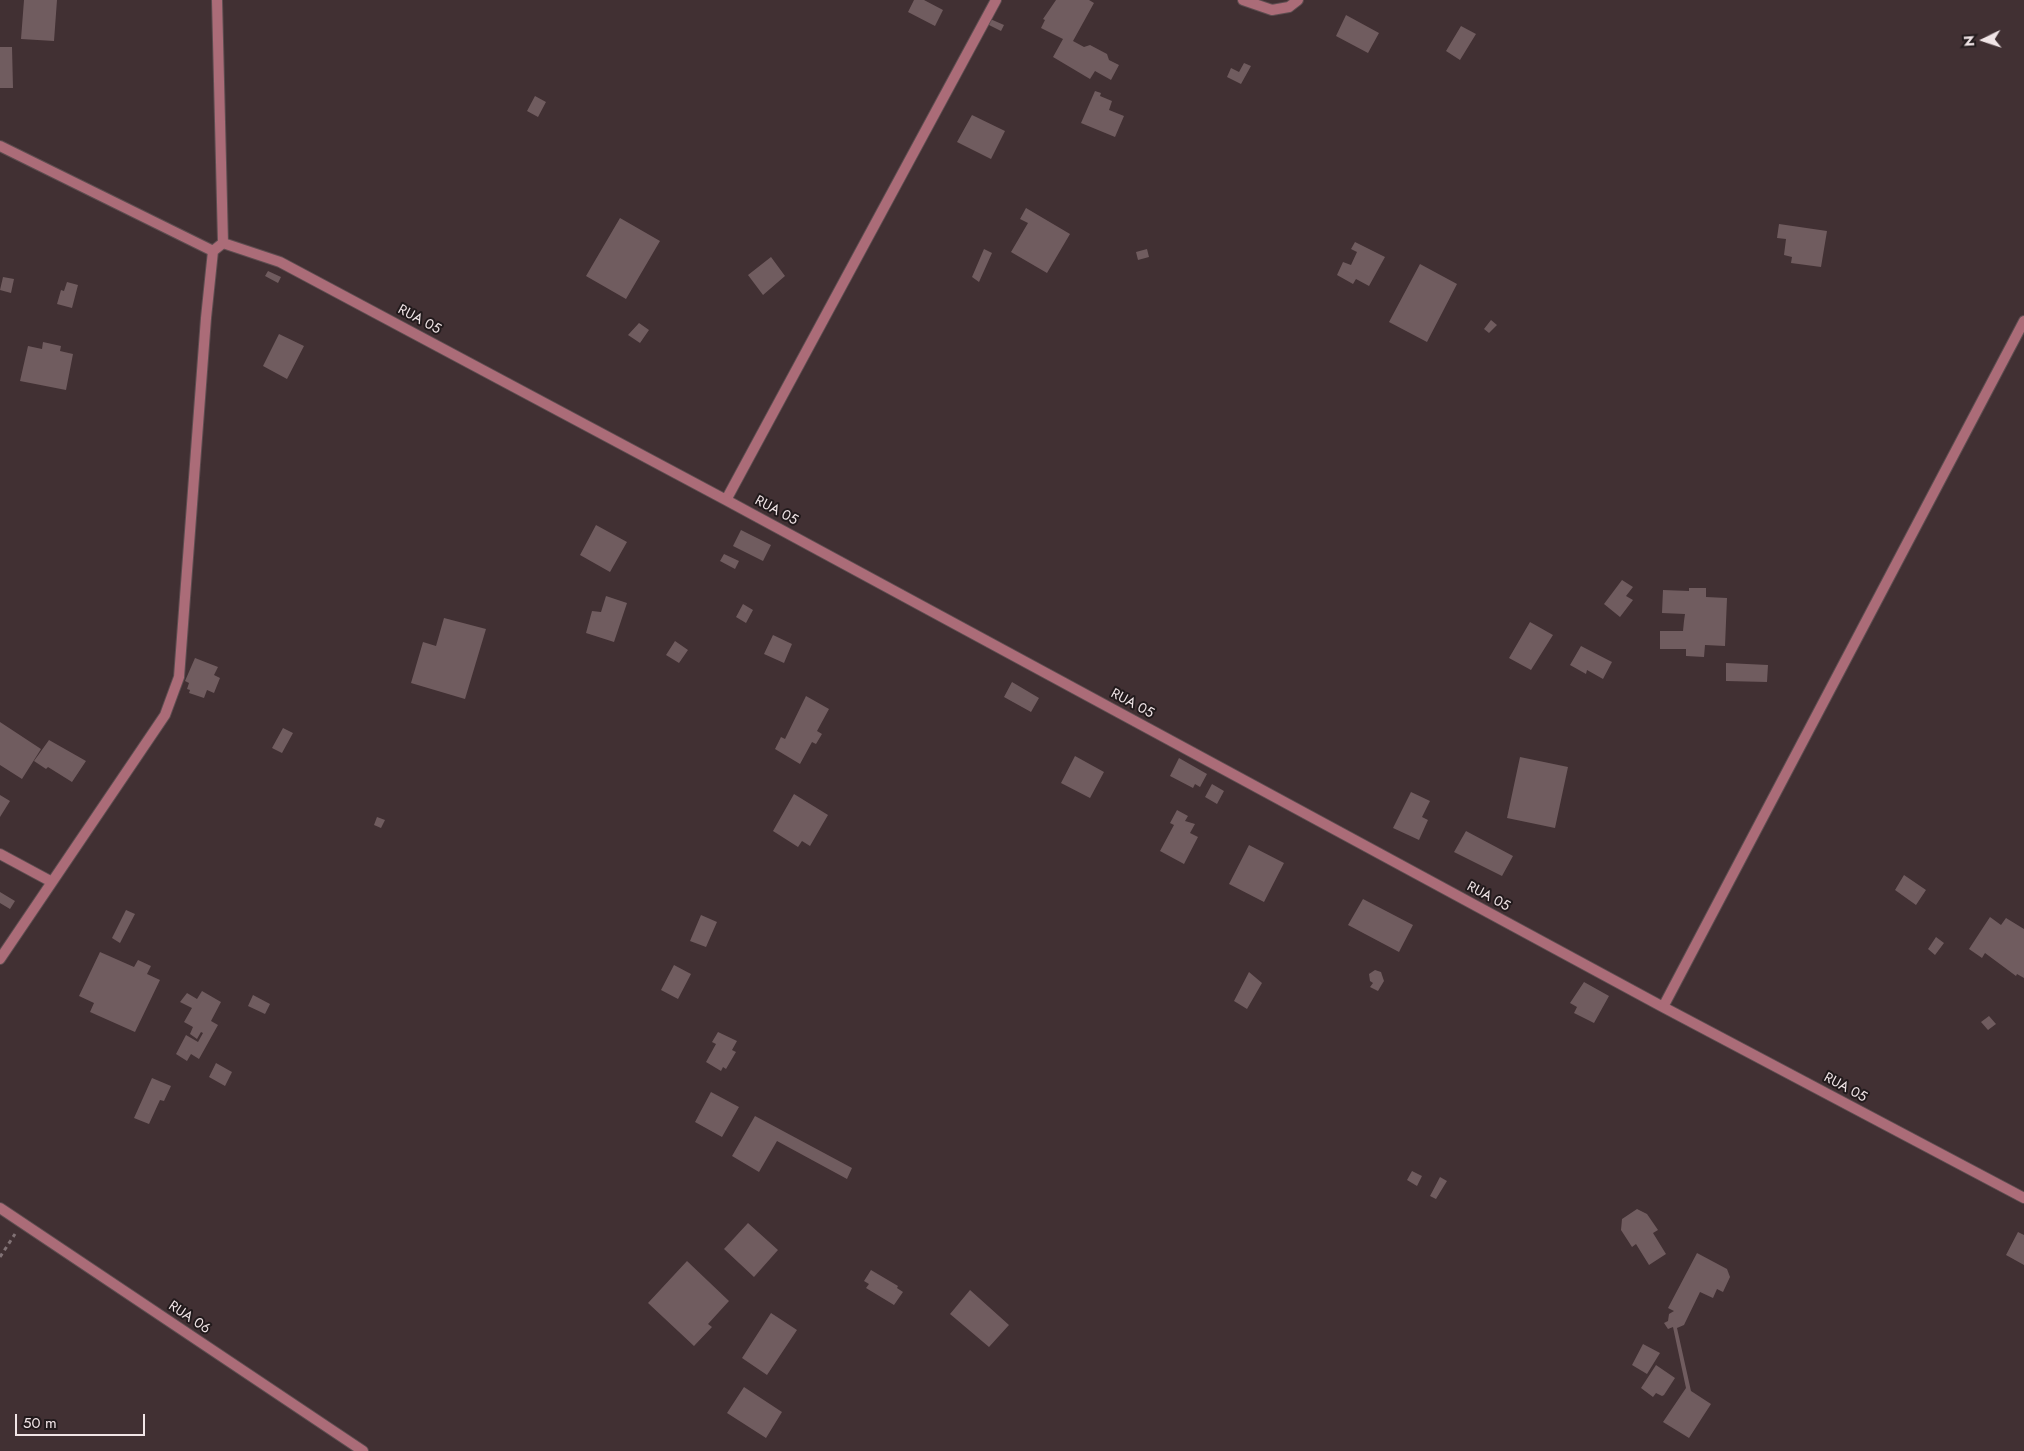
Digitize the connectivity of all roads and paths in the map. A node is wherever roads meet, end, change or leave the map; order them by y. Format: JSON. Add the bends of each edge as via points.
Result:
{"nodes":[{"id":1,"x":217,"y":0,"type":"edge"},
{"id":2,"x":996,"y":0,"type":"edge"},
{"id":3,"x":1243,"y":0,"type":"edge"},
{"id":4,"x":1298,"y":0,"type":"edge"},
{"id":5,"x":0,"y":146,"type":"edge"},
{"id":6,"x":223,"y":243,"type":"junction"},
{"id":7,"x":213,"y":251,"type":"junction"},
{"id":8,"x":2024,"y":321,"type":"edge"},
{"id":9,"x":726,"y":500,"type":"junction"},
{"id":10,"x":0,"y":854,"type":"edge"},
{"id":11,"x":52,"y":882,"type":"junction"},
{"id":12,"x":0,"y":960,"type":"edge"},
{"id":13,"x":1663,"y":1007,"type":"junction"},
{"id":14,"x":2024,"y":1198,"type":"edge"},
{"id":15,"x":0,"y":1208,"type":"edge"},
{"id":16,"x":22,"y":1222,"type":"junction"},
{"id":17,"x":0,"y":1257,"type":"edge"},
{"id":18,"x":363,"y":1451,"type":"edge"}],
"edges":[{"from":1,"to":6,"type":"street"},
{"from":2,"to":9,"type":"street"},
{"from":3,"to":4,"type":"street","via":[[1272,10],[1289,7]]},
{"from":5,"to":7,"type":"street"},
{"from":6,"to":7,"type":"street"},
{"from":6,"to":9,"type":"street","name":"RUA 05","via":[[280,262]]},
{"from":7,"to":11,"type":"street","via":[[179,677],[165,715]]},
{"from":8,"to":13,"type":"street"},
{"from":9,"to":13,"type":"street","name":"RUA 05"},
{"from":10,"to":11,"type":"street"},
{"from":11,"to":12,"type":"street"},
{"from":13,"to":14,"type":"street","name":"RUA 05"},
{"from":15,"to":16,"type":"street","name":"RUA 06"},
{"from":16,"to":17,"type":"path"},
{"from":16,"to":18,"type":"street","name":"RUA 06"}]}
